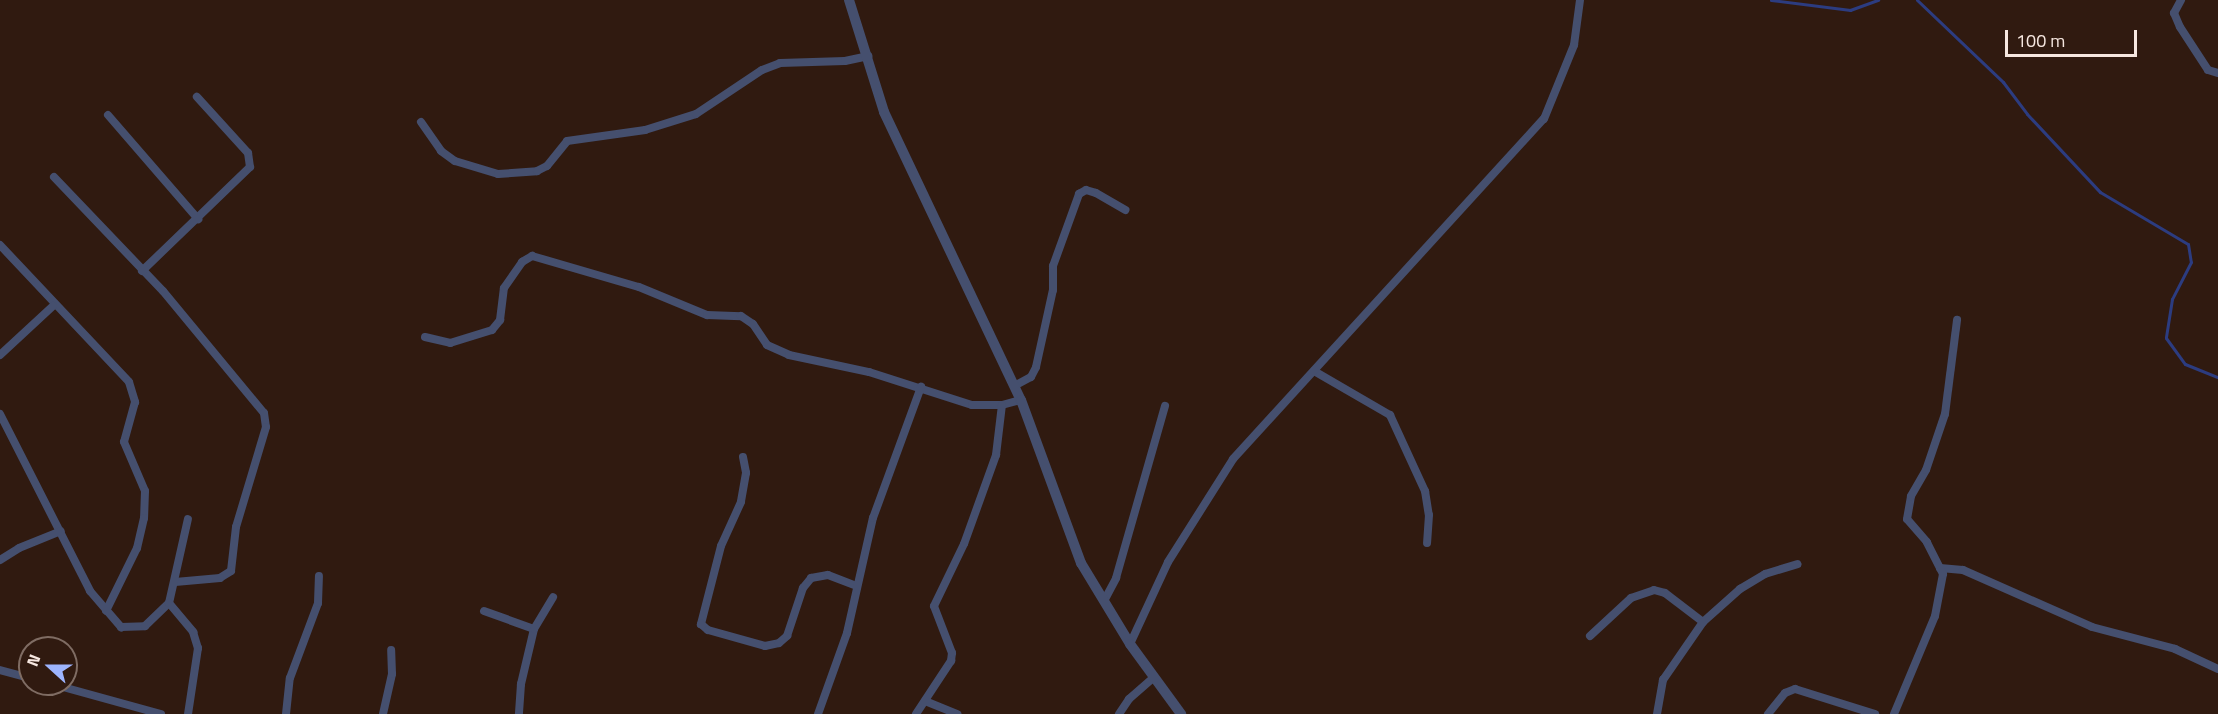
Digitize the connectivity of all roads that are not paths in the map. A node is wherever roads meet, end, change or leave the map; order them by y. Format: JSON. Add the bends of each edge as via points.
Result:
{"nodes":[{"id":1,"x":849,"y":0,"type":"edge"},
{"id":2,"x":1580,"y":0,"type":"edge"},
{"id":3,"x":2181,"y":0,"type":"edge"},
{"id":4,"x":868,"y":56,"type":"junction"},
{"id":5,"x":2218,"y":73,"type":"edge"},
{"id":6,"x":197,"y":97,"type":"dead end"},
{"id":7,"x":108,"y":115,"type":"dead end"},
{"id":8,"x":422,"y":122,"type":"dead end"},
{"id":9,"x":54,"y":177,"type":"dead end"},
{"id":10,"x":1126,"y":210,"type":"dead end"},
{"id":11,"x":198,"y":219,"type":"junction"},
{"id":12,"x":0,"y":245,"type":"edge"},
{"id":13,"x":142,"y":271,"type":"junction"},
{"id":14,"x":53,"y":306,"type":"junction"},
{"id":15,"x":1957,"y":320,"type":"dead end"},
{"id":16,"x":425,"y":337,"type":"dead end"},
{"id":17,"x":0,"y":355,"type":"edge"},
{"id":18,"x":1314,"y":370,"type":"junction"},
{"id":19,"x":1014,"y":386,"type":"junction"},
{"id":20,"x":921,"y":387,"type":"junction"},
{"id":21,"x":1021,"y":400,"type":"junction"},
{"id":22,"x":1002,"y":405,"type":"junction"},
{"id":23,"x":1164,"y":406,"type":"dead end"},
{"id":24,"x":0,"y":414,"type":"edge"},
{"id":25,"x":743,"y":458,"type":"dead end"},
{"id":26,"x":188,"y":519,"type":"dead end"},
{"id":27,"x":61,"y":531,"type":"junction"},
{"id":28,"x":1427,"y":543,"type":"dead end"},
{"id":29,"x":0,"y":560,"type":"edge"},
{"id":30,"x":1797,"y":564,"type":"dead end"},
{"id":31,"x":1940,"y":568,"type":"junction"},
{"id":32,"x":319,"y":576,"type":"dead end"},
{"id":33,"x":175,"y":582,"type":"junction"},
{"id":34,"x":857,"y":586,"type":"junction"},
{"id":35,"x":553,"y":597,"type":"dead end"},
{"id":36,"x":1104,"y":601,"type":"junction"},
{"id":37,"x":169,"y":603,"type":"junction"},
{"id":38,"x":106,"y":611,"type":"junction"},
{"id":39,"x":484,"y":611,"type":"dead end"},
{"id":40,"x":1703,"y":622,"type":"junction"},
{"id":41,"x":534,"y":629,"type":"junction"},
{"id":42,"x":1590,"y":636,"type":"dead end"},
{"id":43,"x":1130,"y":644,"type":"junction"},
{"id":44,"x":391,"y":650,"type":"dead end"},
{"id":45,"x":2218,"y":669,"type":"edge"},
{"id":46,"x":0,"y":670,"type":"edge"},
{"id":47,"x":18,"y":675,"type":"edge"},
{"id":48,"x":1154,"y":677,"type":"junction"},
{"id":49,"x":78,"y":691,"type":"edge"},
{"id":50,"x":925,"y":701,"type":"junction"},
{"id":51,"x":161,"y":714,"type":"edge"},
{"id":52,"x":188,"y":714,"type":"edge"},
{"id":53,"x":286,"y":714,"type":"edge"},
{"id":54,"x":383,"y":714,"type":"edge"},
{"id":55,"x":519,"y":714,"type":"edge"},
{"id":56,"x":818,"y":714,"type":"edge"},
{"id":57,"x":916,"y":714,"type":"edge"},
{"id":58,"x":957,"y":714,"type":"edge"},
{"id":59,"x":1119,"y":714,"type":"edge"},
{"id":60,"x":1181,"y":714,"type":"edge"},
{"id":61,"x":1657,"y":714,"type":"edge"},
{"id":62,"x":1768,"y":714,"type":"edge"},
{"id":63,"x":1875,"y":714,"type":"edge"},
{"id":64,"x":1894,"y":714,"type":"edge"}],
"edges":[{"from":1,"to":4,"type":"street"},
{"from":2,"to":18,"type":"street","via":[[1574,45],[1544,119]]},
{"from":3,"to":5,"type":"street","via":[[2174,13],[2180,27],[2208,70]]},
{"from":4,"to":8,"type":"street","via":[[845,61],[780,63],[762,70],[696,114],[645,130],[567,141],[547,166],[537,171],[498,174],[454,161],[441,151]]},
{"from":4,"to":19,"type":"street","via":[[874,86],[897,140]]},
{"from":6,"to":11,"type":"street","via":[[249,153],[251,162],[247,173]]},
{"from":7,"to":11,"type":"street"},
{"from":9,"to":13,"type":"street"},
{"from":10,"to":19,"type":"street","via":[[1096,193],[1086,190],[1079,194],[1053,266],[1053,290],[1036,367],[1031,377]]},
{"from":11,"to":13,"type":"street"},
{"from":12,"to":14,"type":"street"},
{"from":13,"to":33,"type":"street","via":[[253,397],[264,413],[266,427],[236,527],[231,571],[220,578]]},
{"from":14,"to":17,"type":"street"},
{"from":14,"to":38,"type":"street","via":[[129,382],[135,402],[124,442],[145,491],[144,518],[136,548]]},
{"from":15,"to":31,"type":"street","via":[[1945,414],[1926,470],[1911,496],[1907,519],[1927,542]]},
{"from":16,"to":20,"type":"street","via":[[450,343],[494,328],[500,320],[504,288],[522,262],[532,256],[639,287],[707,315],[741,316],[753,324],[767,345],[789,355]]},
{"from":18,"to":28,"type":"street","via":[[1390,415],[1425,491],[1429,515]]},
{"from":18,"to":43,"type":"street","via":[[1233,459],[1200,506],[1168,562]]},
{"from":19,"to":21,"type":"street"},
{"from":20,"to":22,"type":"street","via":[[959,403]]},
{"from":20,"to":34,"type":"street","via":[[873,518]]},
{"from":21,"to":22,"type":"street"},
{"from":21,"to":36,"type":"street","via":[[1081,563]]},
{"from":22,"to":50,"type":"street","via":[[996,455],[964,544],[933,606],[952,653]]},
{"from":23,"to":36,"type":"street","via":[[1116,578]]},
{"from":24,"to":27,"type":"street"},
{"from":25,"to":34,"type":"street","via":[[746,473],[741,502],[721,546],[701,624],[708,630],[765,646],[779,643],[788,636],[802,588],[811,578],[828,575]]},
{"from":26,"to":33,"type":"street"},
{"from":27,"to":29,"type":"street"},
{"from":27,"to":38,"type":"street","via":[[90,591]]},
{"from":30,"to":40,"type":"street","via":[[1765,574],[1740,589]]},
{"from":31,"to":45,"type":"street","via":[[1963,570],[2092,627],[2175,649]]},
{"from":31,"to":64,"type":"street","via":[[1943,574],[1935,616]]},
{"from":32,"to":53,"type":"street","via":[[318,603],[290,678]]},
{"from":33,"to":37,"type":"street"},
{"from":34,"to":56,"type":"street","via":[[848,633]]},
{"from":35,"to":41,"type":"street"},
{"from":36,"to":43,"type":"street"},
{"from":37,"to":38,"type":"street","via":[[145,626],[120,627]]},
{"from":37,"to":52,"type":"street","via":[[193,632],[198,648]]},
{"from":39,"to":41,"type":"street"},
{"from":40,"to":42,"type":"street","via":[[1665,593],[1654,590],[1631,598]]},
{"from":40,"to":61,"type":"street","via":[[1663,680]]},
{"from":41,"to":55,"type":"street","via":[[520,684]]},
{"from":43,"to":48,"type":"street"},
{"from":44,"to":54,"type":"street","via":[[392,674]]},
{"from":46,"to":47,"type":"street"},
{"from":48,"to":59,"type":"street","via":[[1129,699]]},
{"from":48,"to":60,"type":"street"},
{"from":49,"to":51,"type":"street"},
{"from":50,"to":57,"type":"street"},
{"from":50,"to":58,"type":"street"},
{"from":62,"to":63,"type":"street","via":[[1785,693],[1802,688]]}]}
